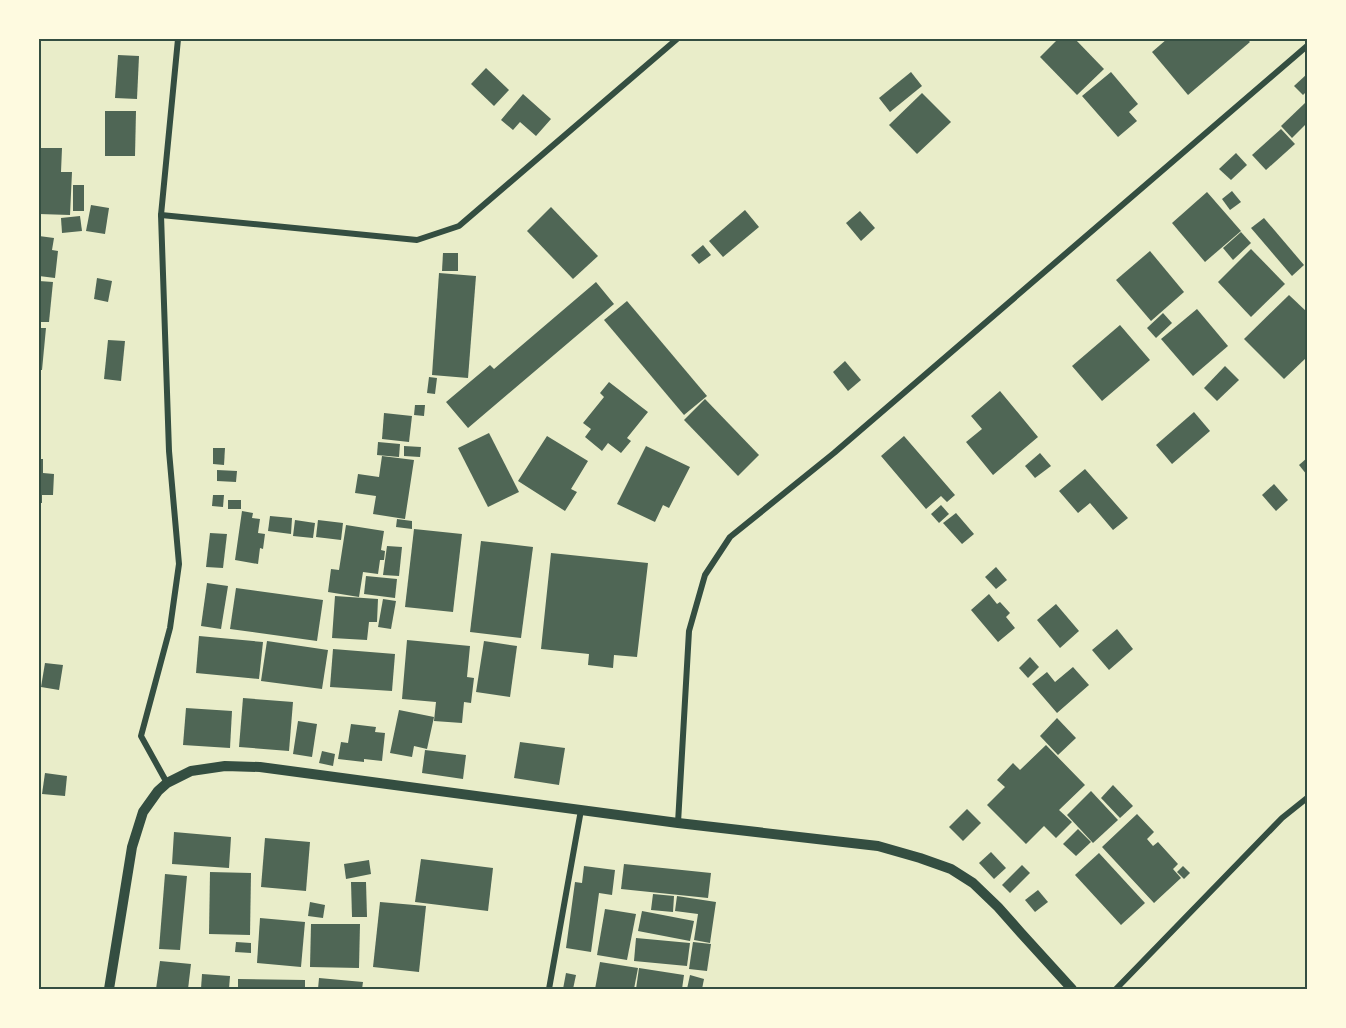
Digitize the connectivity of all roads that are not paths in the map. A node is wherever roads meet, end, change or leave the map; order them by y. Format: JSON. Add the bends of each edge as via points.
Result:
{"nodes":[{"id":1,"x":178,"y":39,"type":"edge"},
{"id":2,"x":677,"y":39,"type":"edge"},
{"id":3,"x":1307,"y":46,"type":"edge"},
{"id":4,"x":161,"y":215,"type":"junction"},
{"id":5,"x":167,"y":783,"type":"junction"},
{"id":6,"x":1307,"y":798,"type":"edge"},
{"id":7,"x":581,"y":809,"type":"junction"},
{"id":8,"x":678,"y":823,"type":"junction"},
{"id":9,"x":109,"y":989,"type":"edge"},
{"id":10,"x":549,"y":989,"type":"edge"},
{"id":11,"x":1072,"y":989,"type":"edge"},
{"id":12,"x":1116,"y":989,"type":"edge"}],
"edges":[{"from":1,"to":4,"type":"street"},
{"from":2,"to":4,"type":"street","via":[[459,226],[417,240]]},
{"from":3,"to":8,"type":"street","via":[[834,453],[730,537],[705,575],[689,631]]},
{"from":4,"to":5,"type":"street","via":[[169,452],[179,564],[170,628],[141,736]]},
{"from":5,"to":7,"type":"street","via":[[191,771],[225,766],[260,767]]},
{"from":5,"to":9,"type":"street","via":[[143,812],[132,847]]},
{"from":6,"to":12,"type":"street","via":[[1282,818]]},
{"from":7,"to":8,"type":"street"},
{"from":7,"to":10,"type":"street"},
{"from":8,"to":11,"type":"street","via":[[878,846],[951,870],[973,883],[998,907]]}]}
